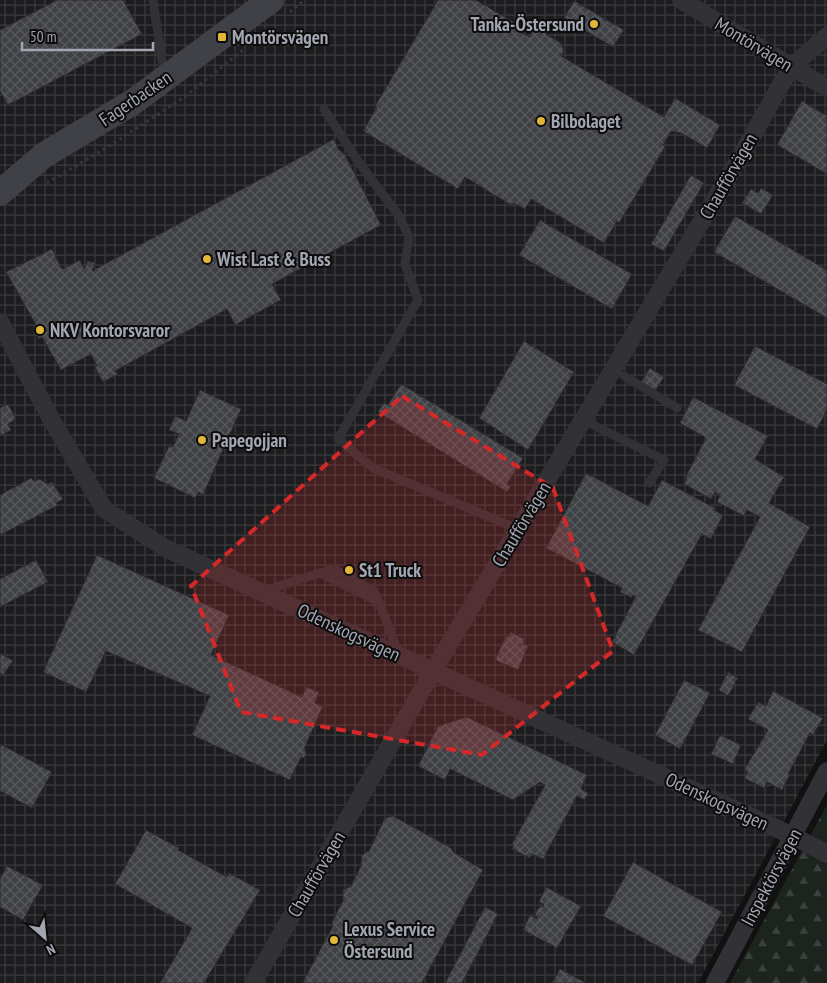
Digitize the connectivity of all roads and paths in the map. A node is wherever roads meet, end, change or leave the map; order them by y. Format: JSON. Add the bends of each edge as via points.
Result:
{"nodes":[{"id":1,"x":153,"y":0,"type":"edge"},
{"id":2,"x":271,"y":0,"type":"edge"},
{"id":3,"x":681,"y":0,"type":"edge"},
{"id":4,"x":827,"y":36,"type":"edge"},
{"id":5,"x":791,"y":67,"type":"junction"},
{"id":6,"x":164,"y":79,"type":"junction"},
{"id":7,"x":827,"y":88,"type":"edge"},
{"id":8,"x":324,"y":109,"type":"dead end"},
{"id":9,"x":44,"y":155,"type":"junction"},
{"id":10,"x":0,"y":171,"type":"edge"},
{"id":11,"x":0,"y":193,"type":"edge"},
{"id":12,"x":0,"y":322,"type":"edge"},
{"id":13,"x":624,"y":376,"type":"dead end"},
{"id":14,"x":677,"y":408,"type":"dead end"},
{"id":15,"x":583,"y":420,"type":"junction"},
{"id":16,"x":649,"y":483,"type":"dead end"},
{"id":17,"x":518,"y":529,"type":"junction"},
{"id":18,"x":260,"y":592,"type":"junction"},
{"id":19,"x":399,"y":655,"type":"junction"},
{"id":20,"x":433,"y":671,"type":"junction"},
{"id":21,"x":827,"y":771,"type":"edge"},
{"id":22,"x":793,"y":836,"type":"junction"},
{"id":23,"x":827,"y":854,"type":"edge"},
{"id":24,"x":253,"y":983,"type":"edge"},
{"id":25,"x":715,"y":983,"type":"edge"}],
"edges":[{"from":1,"to":6,"type":"lane"},
{"from":2,"to":6,"type":"street","name":"Fagerbacken"},
{"from":3,"to":5,"type":"street","name":"Montörvägen"},
{"from":4,"to":5,"type":"street"},
{"from":5,"to":7,"type":"street","name":"Montörvägen"},
{"from":5,"to":15,"type":"street","name":"Chaufförvägen","via":[[744,152]]},
{"from":6,"to":9,"type":"street","name":"Fagerbacken","via":[[133,102]]},
{"from":8,"to":17,"type":"lane","via":[[410,236],[405,264],[418,300],[338,440],[373,468]]},
{"from":9,"to":10,"type":"street","name":"Fagerbacken"},
{"from":9,"to":11,"type":"street","name":"Fagerbacken"},
{"from":12,"to":18,"type":"street","name":"Odenskogsvägen","via":[[51,419],[104,509],[165,548]]},
{"from":13,"to":14,"type":"lane"},
{"from":15,"to":16,"type":"lane","via":[[664,460]]},
{"from":15,"to":17,"type":"street","name":"Chaufförvägen"},
{"from":17,"to":20,"type":"street","name":"Chaufförvägen"},
{"from":18,"to":19,"type":"street","name":"Odenskogsvägen"},
{"from":18,"to":19,"type":"lane","via":[[320,573],[379,602]]},
{"from":19,"to":20,"type":"street","name":"Odenskogsvägen"},
{"from":20,"to":22,"type":"street","name":"Odenskogsvägen"},
{"from":20,"to":24,"type":"street","name":"Chaufförvägen"},
{"from":21,"to":22,"type":"street","name":"Inspektörsvägen"},
{"from":22,"to":23,"type":"street","name":"Odenskogsvägen"},
{"from":22,"to":25,"type":"street","name":"Inspektörsvägen"}]}
